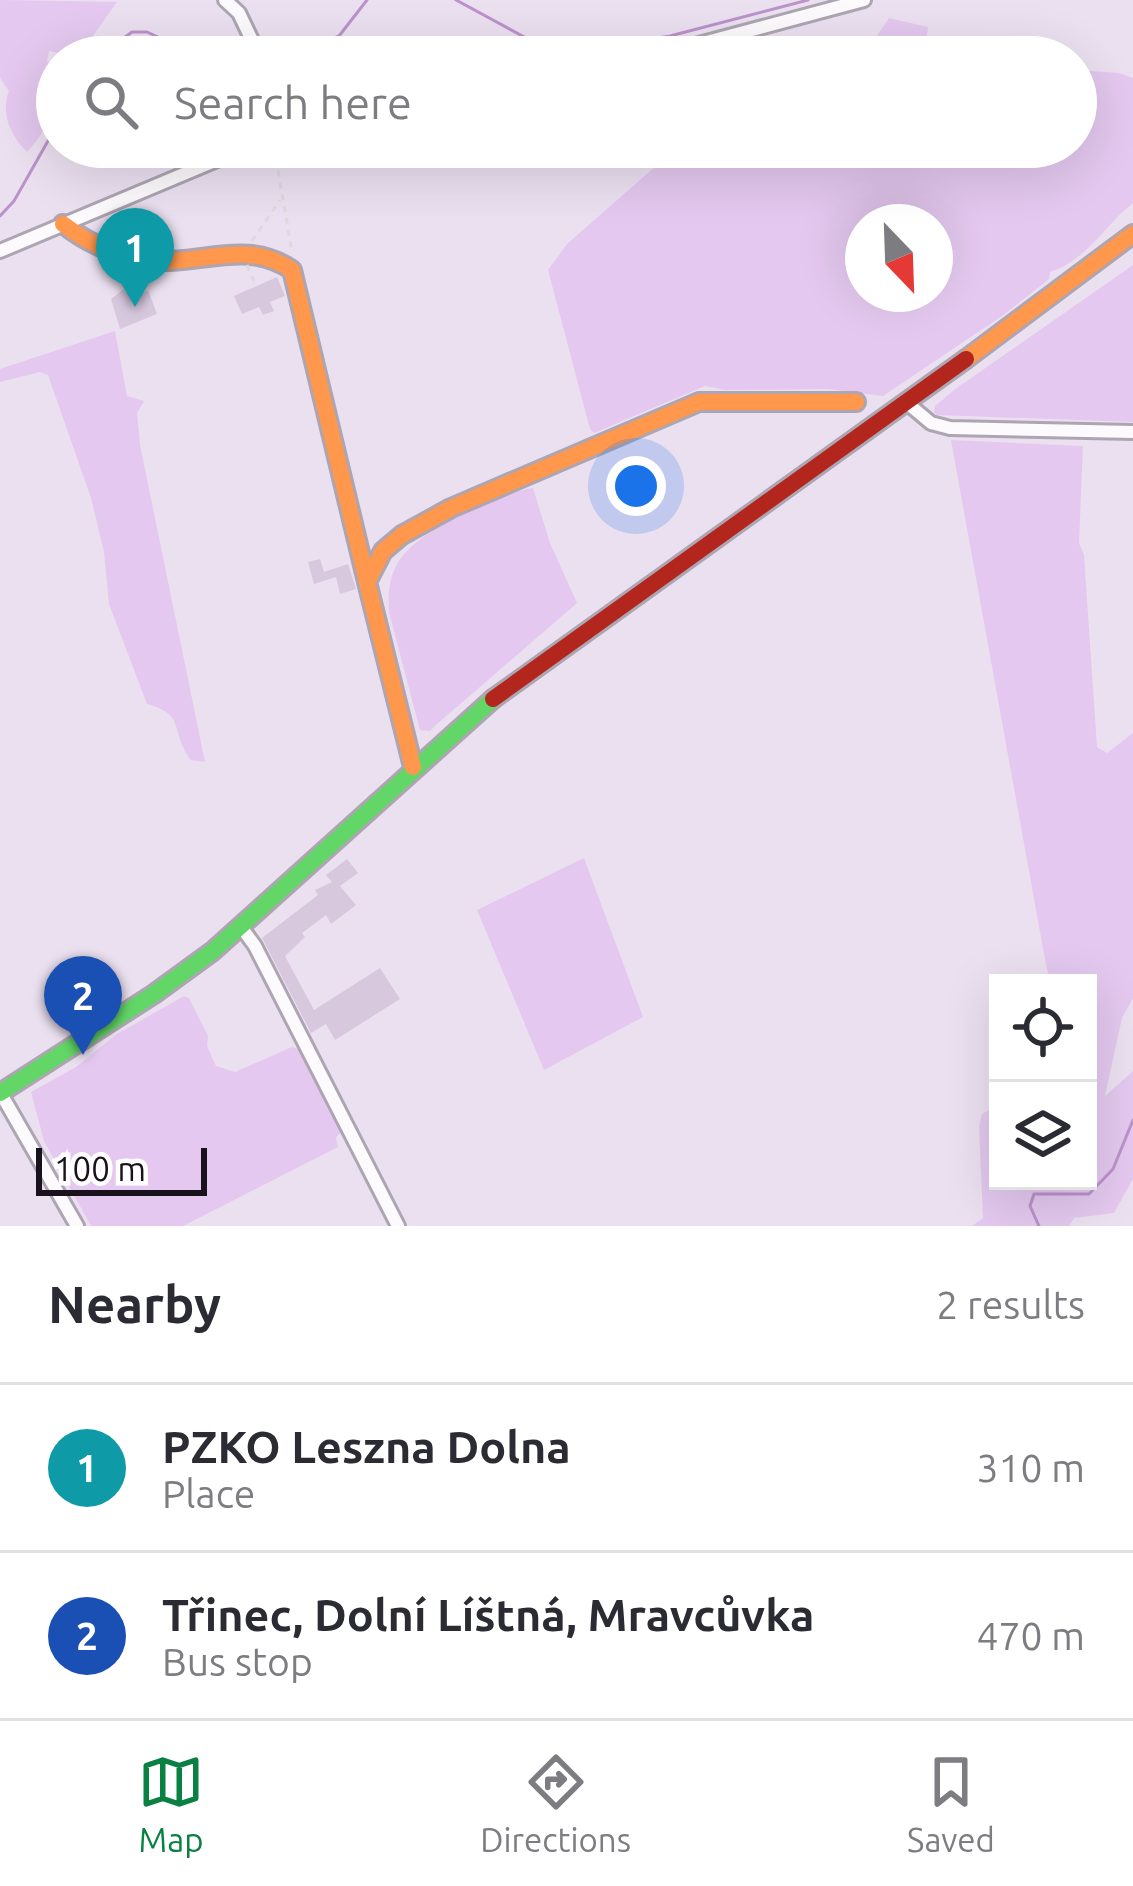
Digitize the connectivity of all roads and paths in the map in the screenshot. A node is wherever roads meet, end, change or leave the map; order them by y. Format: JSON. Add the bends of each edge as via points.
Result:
{"nodes":[{"id":1,"x":225,"y":0,"type":"edge"},
{"id":2,"x":864,"y":0,"type":"edge"},
{"id":3,"x":250,"y":36,"type":"edge"},
{"id":4,"x":730,"y":36,"type":"edge"},
{"id":5,"x":197,"y":168,"type":"edge"},
{"id":6,"x":278,"y":168,"type":"edge"},
{"id":7,"x":62,"y":224,"type":"junction"},
{"id":8,"x":1133,"y":235,"type":"edge"},
{"id":9,"x":0,"y":251,"type":"edge"},
{"id":10,"x":292,"y":270,"type":"junction"},
{"id":11,"x":856,"y":402,"type":"dead end"},
{"id":12,"x":906,"y":402,"type":"junction"},
{"id":13,"x":1133,"y":432,"type":"edge"},
{"id":14,"x":367,"y":582,"type":"junction"},
{"id":15,"x":413,"y":767,"type":"junction"},
{"id":16,"x":242,"y":928,"type":"junction"},
{"id":17,"x":0,"y":1092,"type":"edge"},
{"id":18,"x":77,"y":1226,"type":"edge"},
{"id":19,"x":398,"y":1226,"type":"edge"}],
"edges":[{"from":1,"to":3,"type":"street"},
{"from":2,"to":4,"type":"street"},
{"from":5,"to":7,"type":"street"},
{"from":6,"to":10,"type":"path"},
{"from":7,"to":9,"type":"street"},
{"from":7,"to":10,"type":"street","via":[[82,240],[154,262],[262,252]]},
{"from":8,"to":12,"type":"street"},
{"from":10,"to":14,"type":"street"},
{"from":11,"to":14,"type":"street","via":[[699,402],[435,517],[383,551]]},
{"from":12,"to":13,"type":"street","via":[[950,428]]},
{"from":12,"to":15,"type":"street","via":[[484,706]]},
{"from":14,"to":15,"type":"street"},
{"from":15,"to":16,"type":"street"},
{"from":16,"to":17,"type":"street"},
{"from":16,"to":19,"type":"street"},
{"from":17,"to":18,"type":"street"}]}
